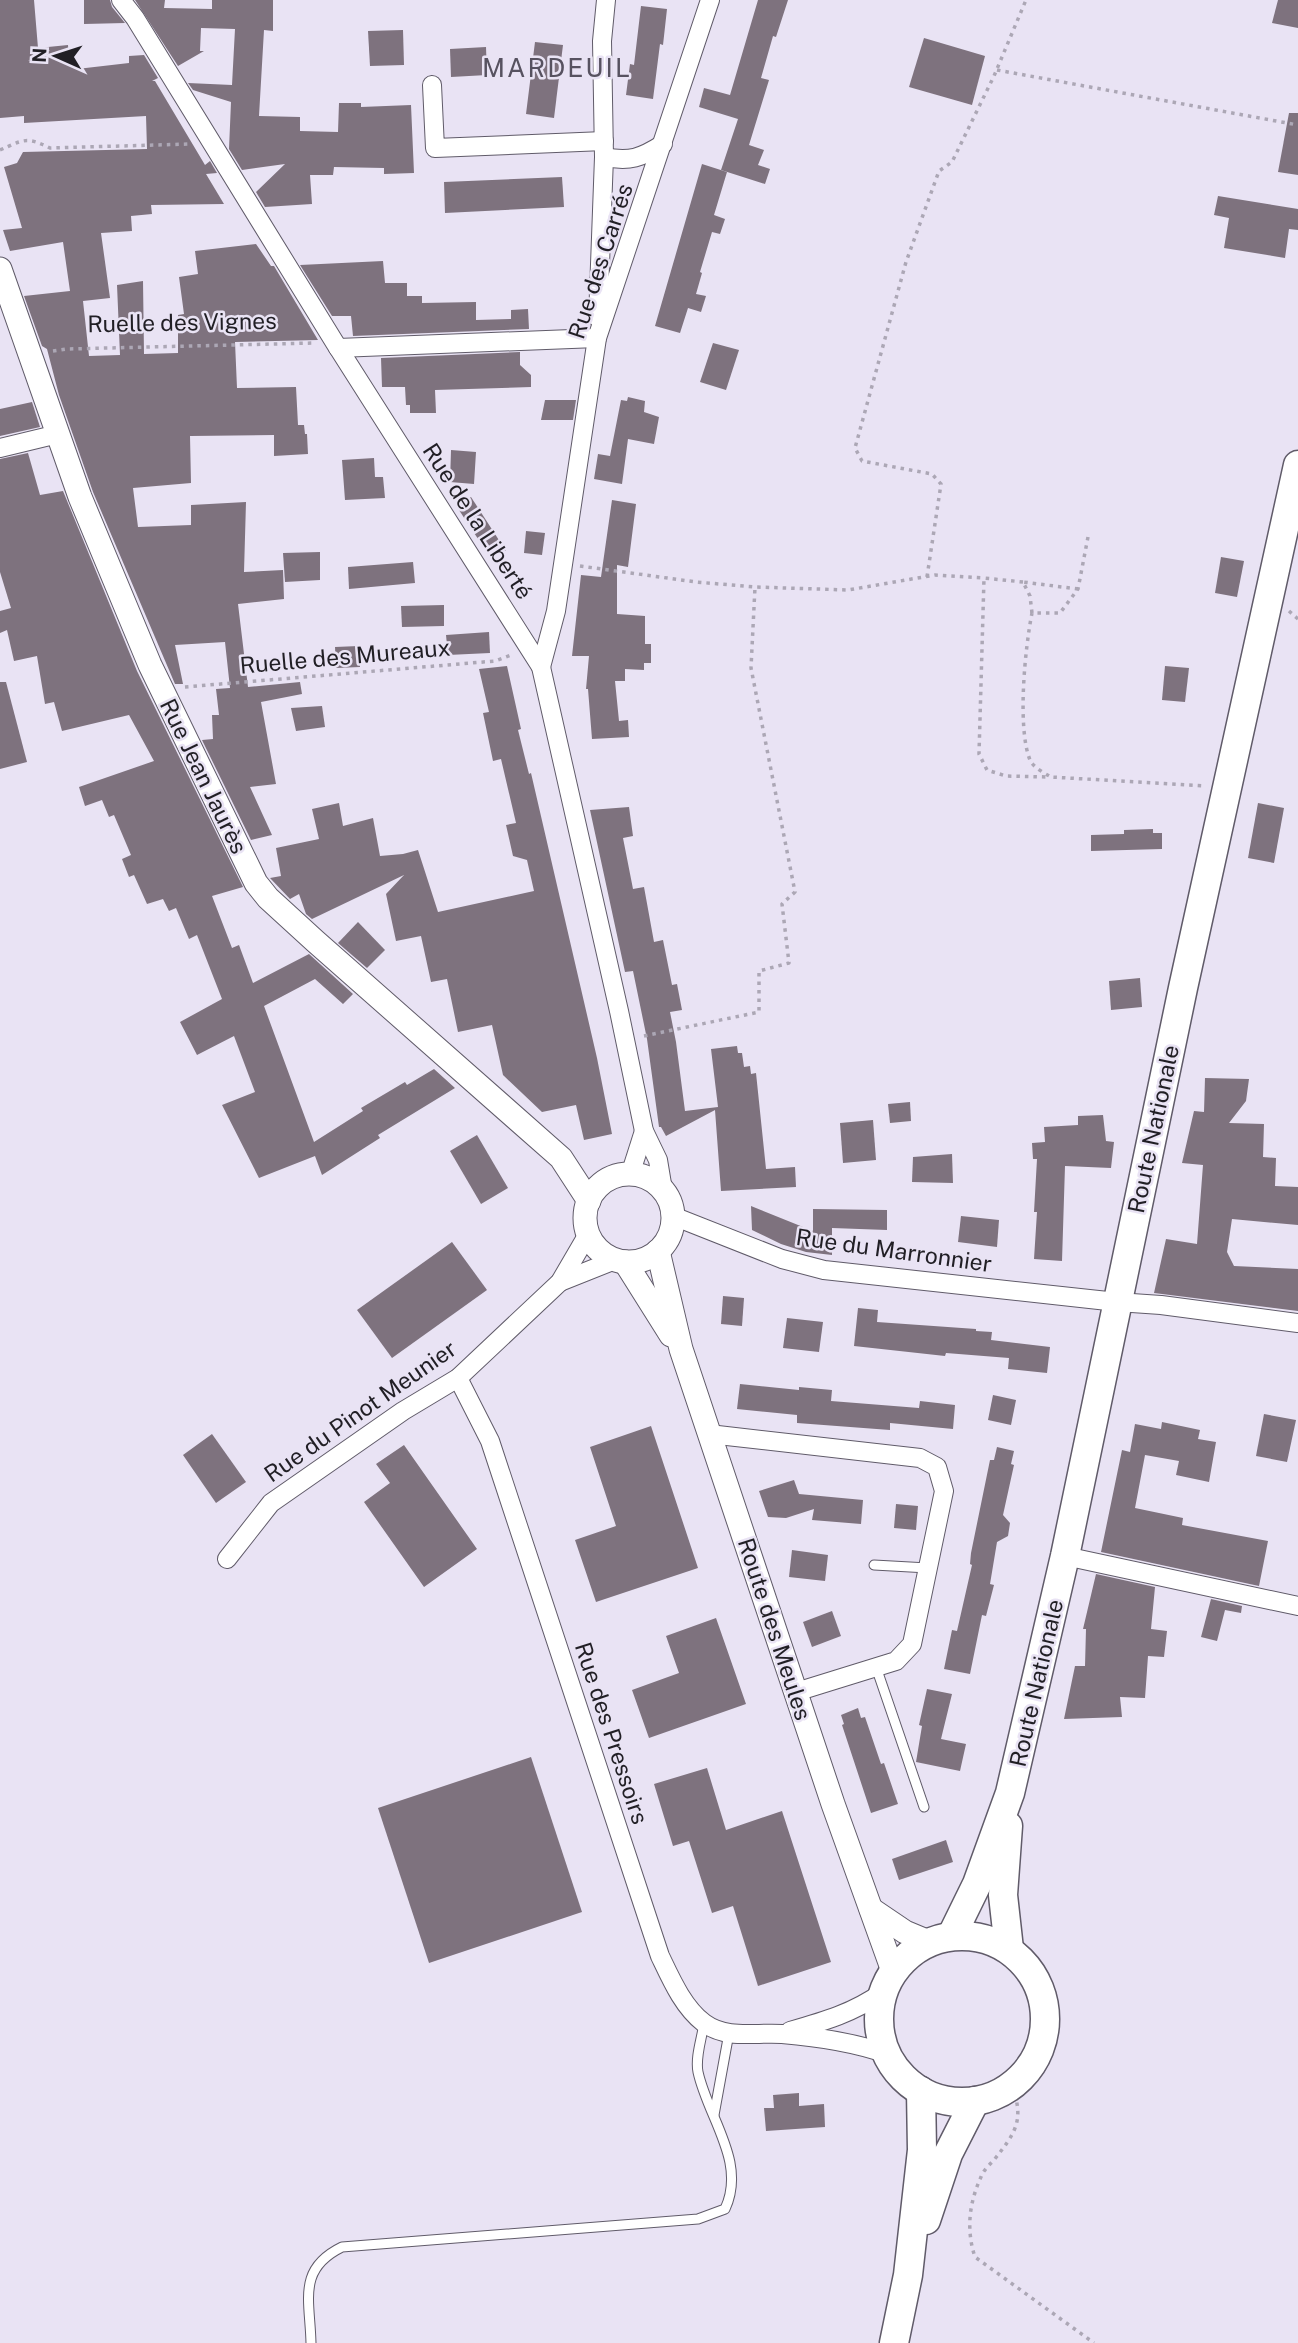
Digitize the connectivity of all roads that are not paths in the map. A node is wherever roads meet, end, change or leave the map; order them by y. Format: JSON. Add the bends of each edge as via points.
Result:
{"nodes":[{"id":1,"x":121,"y":0,"type":"edge"},
{"id":2,"x":606,"y":0,"type":"edge"},
{"id":3,"x":710,"y":0,"type":"edge"},
{"id":4,"x":432,"y":85,"type":"dead end"},
{"id":5,"x":663,"y":144,"type":"junction"},
{"id":6,"x":604,"y":149,"type":"junction"},
{"id":7,"x":601,"y":248,"type":"junction"},
{"id":8,"x":625,"y":257,"type":"junction"},
{"id":9,"x":2,"y":280,"type":"edge"},
{"id":10,"x":597,"y":338,"type":"junction"},
{"id":11,"x":337,"y":345,"type":"junction"},
{"id":12,"x":58,"y":434,"type":"junction"},
{"id":13,"x":0,"y":448,"type":"edge"},
{"id":14,"x":1298,"y":465,"type":"edge"},
{"id":15,"x":541,"y":667,"type":"junction"},
{"id":16,"x":644,"y":1131,"type":"junction"},
{"id":17,"x":561,"y":1158,"type":"junction"},
{"id":18,"x":621,"y":1177,"type":"junction"},
{"id":19,"x":663,"y":1190,"type":"junction"},
{"id":20,"x":589,"y":1201,"type":"junction"},
{"id":21,"x":673,"y":1216,"type":"junction"},
{"id":22,"x":588,"y":1234,"type":"junction"},
{"id":23,"x":658,"y":1251,"type":"junction"},
{"id":24,"x":620,"y":1261,"type":"junction"},
{"id":25,"x":561,"y":1282,"type":"junction"},
{"id":26,"x":1117,"y":1302,"type":"junction"},
{"id":27,"x":1298,"y":1323,"type":"edge"},
{"id":28,"x":681,"y":1349,"type":"junction"},
{"id":29,"x":457,"y":1378,"type":"junction"},
{"id":30,"x":709,"y":1434,"type":"junction"},
{"id":31,"x":1065,"y":1556,"type":"junction"},
{"id":32,"x":227,"y":1559,"type":"dead end"},
{"id":33,"x":874,"y":1565,"type":"dead end"},
{"id":34,"x":928,"y":1568,"type":"junction"},
{"id":35,"x":1298,"y":1606,"type":"edge"},
{"id":36,"x":876,"y":1667,"type":"junction"},
{"id":37,"x":796,"y":1692,"type":"junction"},
{"id":38,"x":1010,"y":1793,"type":"junction"},
{"id":39,"x":924,"y":1807,"type":"dead end"},
{"id":40,"x":872,"y":1909,"type":"junction"},
{"id":41,"x":940,"y":1938,"type":"junction"},
{"id":42,"x":1009,"y":1949,"type":"junction"},
{"id":43,"x":888,"y":1982,"type":"junction"},
{"id":44,"x":704,"y":2023,"type":"junction"},
{"id":45,"x":729,"y":2033,"type":"junction"},
{"id":46,"x":780,"y":2034,"type":"junction"},
{"id":47,"x":887,"y":2054,"type":"junction"},
{"id":48,"x":921,"y":2091,"type":"junction"},
{"id":49,"x":975,"y":2101,"type":"junction"},
{"id":50,"x":714,"y":2117,"type":"junction"},
{"id":51,"x":908,"y":2276,"type":"junction"},
{"id":52,"x":311,"y":2343,"type":"edge"},
{"id":53,"x":894,"y":2343,"type":"edge"}],
"edges":[{"from":1,"to":11,"type":"street","name":"Rue de la Liberté"},
{"from":2,"to":6,"type":"street"},
{"from":3,"to":5,"type":"street","name":"Rue des Carrés"},
{"from":4,"to":6,"type":"street","via":[[435,148]]},
{"from":5,"to":6,"type":"street","via":[[623,161]]},
{"from":5,"to":8,"type":"street","name":"Rue des Carrés"},
{"from":6,"to":7,"type":"street"},
{"from":7,"to":8,"type":"street","via":[[607,258]]},
{"from":7,"to":10,"type":"street"},
{"from":8,"to":10,"type":"street","name":"Rue des Carrés"},
{"from":9,"to":12,"type":"street","name":"Rue Jean Jaurès"},
{"from":10,"to":11,"type":"street"},
{"from":10,"to":15,"type":"street","name":"Rue des Carrés","via":[[556,611]]},
{"from":11,"to":15,"type":"street","name":"Rue de la Liberté"},
{"from":12,"to":13,"type":"street"},
{"from":12,"to":17,"type":"street","name":"Rue Jean Jaurès","via":[[161,689],[256,883],[315,941]]},
{"from":14,"to":26,"type":"main road","name":"Route Nationale"},
{"from":15,"to":16,"type":"street","name":"Rue de la Liberté"},
{"from":16,"to":18,"type":"street","name":"Rue de la Liberté"},
{"from":16,"to":19,"type":"street","name":"Rue de la Liberté","via":[[658,1160]]},
{"from":17,"to":18,"type":"street","name":"Rue Jean Jaurès"},
{"from":17,"to":20,"type":"street","name":"Rue Jean Jaurès"},
{"from":18,"to":19,"type":"street","via":[[643,1176]]},
{"from":18,"to":20,"type":"street","via":[[598,1187]]},
{"from":19,"to":21,"type":"street"},
{"from":20,"to":22,"type":"street"},
{"from":21,"to":23,"type":"street","via":[[668,1238]]},
{"from":21,"to":26,"type":"street","name":"Rue du Marronnier","via":[[782,1259],[824,1270]]},
{"from":22,"to":24,"type":"street","via":[[604,1254]]},
{"from":22,"to":25,"type":"street","name":"Rue du Pinot Meunier"},
{"from":23,"to":24,"type":"street","via":[[644,1260]]},
{"from":23,"to":28,"type":"street","name":"Route des Meules"},
{"from":24,"to":25,"type":"street","name":"Rue du Pinot Meunier"},
{"from":24,"to":28,"type":"street","name":"Route des Meules"},
{"from":25,"to":29,"type":"street","name":"Rue du Pinot Meunier"},
{"from":26,"to":27,"type":"street","name":"Rue du Marronnier"},
{"from":26,"to":31,"type":"main road","name":"Route Nationale"},
{"from":28,"to":30,"type":"street","name":"Route des Meules"},
{"from":29,"to":32,"type":"street","name":"Rue du Pinot Meunier","via":[[271,1503]]},
{"from":29,"to":44,"type":"street","name":"Rue des Pressoirs","via":[[490,1441],[660,1956],[679,1993]]},
{"from":30,"to":34,"type":"street","via":[[920,1458],[937,1467],[944,1491]]},
{"from":30,"to":37,"type":"street","name":"Route des Meules"},
{"from":31,"to":35,"type":"street"},
{"from":31,"to":38,"type":"main road","name":"Route Nationale"},
{"from":33,"to":34,"type":"lane"},
{"from":34,"to":36,"type":"street","via":[[912,1644],[896,1661]]},
{"from":36,"to":37,"type":"street"},
{"from":36,"to":39,"type":"lane"},
{"from":37,"to":40,"type":"street","name":"Route des Meules"},
{"from":38,"to":41,"type":"main road","via":[[977,1884]]},
{"from":38,"to":42,"type":"main road","via":[[1003,1895]]},
{"from":40,"to":41,"type":"street","via":[[905,1932]]},
{"from":40,"to":43,"type":"street","name":"Route des Meules"},
{"from":41,"to":42,"type":"main road","via":[[981,1937]]},
{"from":41,"to":43,"type":"main road","via":[[909,1954]]},
{"from":42,"to":49,"type":"main road","via":[[1038,1983],[1045,2005],[1045,2028],[1040,2050],[1028,2070],[995,2096]]},
{"from":43,"to":46,"type":"street","name":"Rue des Pressoirs","via":[[863,2006]]},
{"from":43,"to":47,"type":"main road","via":[[879,2013]]},
{"from":44,"to":45,"type":"street","name":"Rue des Pressoirs"},
{"from":44,"to":50,"type":"lane","via":[[698,2071]]},
{"from":45,"to":46,"type":"street","name":"Rue des Pressoirs"},
{"from":45,"to":50,"type":"lane"},
{"from":46,"to":47,"type":"street","name":"Rue des Pressoirs","via":[[841,2041]]},
{"from":47,"to":48,"type":"main road","via":[[907,2082]]},
{"from":48,"to":49,"type":"main road","via":[[947,2101]]},
{"from":48,"to":51,"type":"main road","via":[[922,2150]]},
{"from":49,"to":51,"type":"main road","via":[[948,2154]]},
{"from":50,"to":52,"type":"lane","via":[[733,2178],[730,2199],[719,2213],[698,2219],[342,2247],[325,2255],[309,2281]]},
{"from":51,"to":53,"type":"main road"}]}
